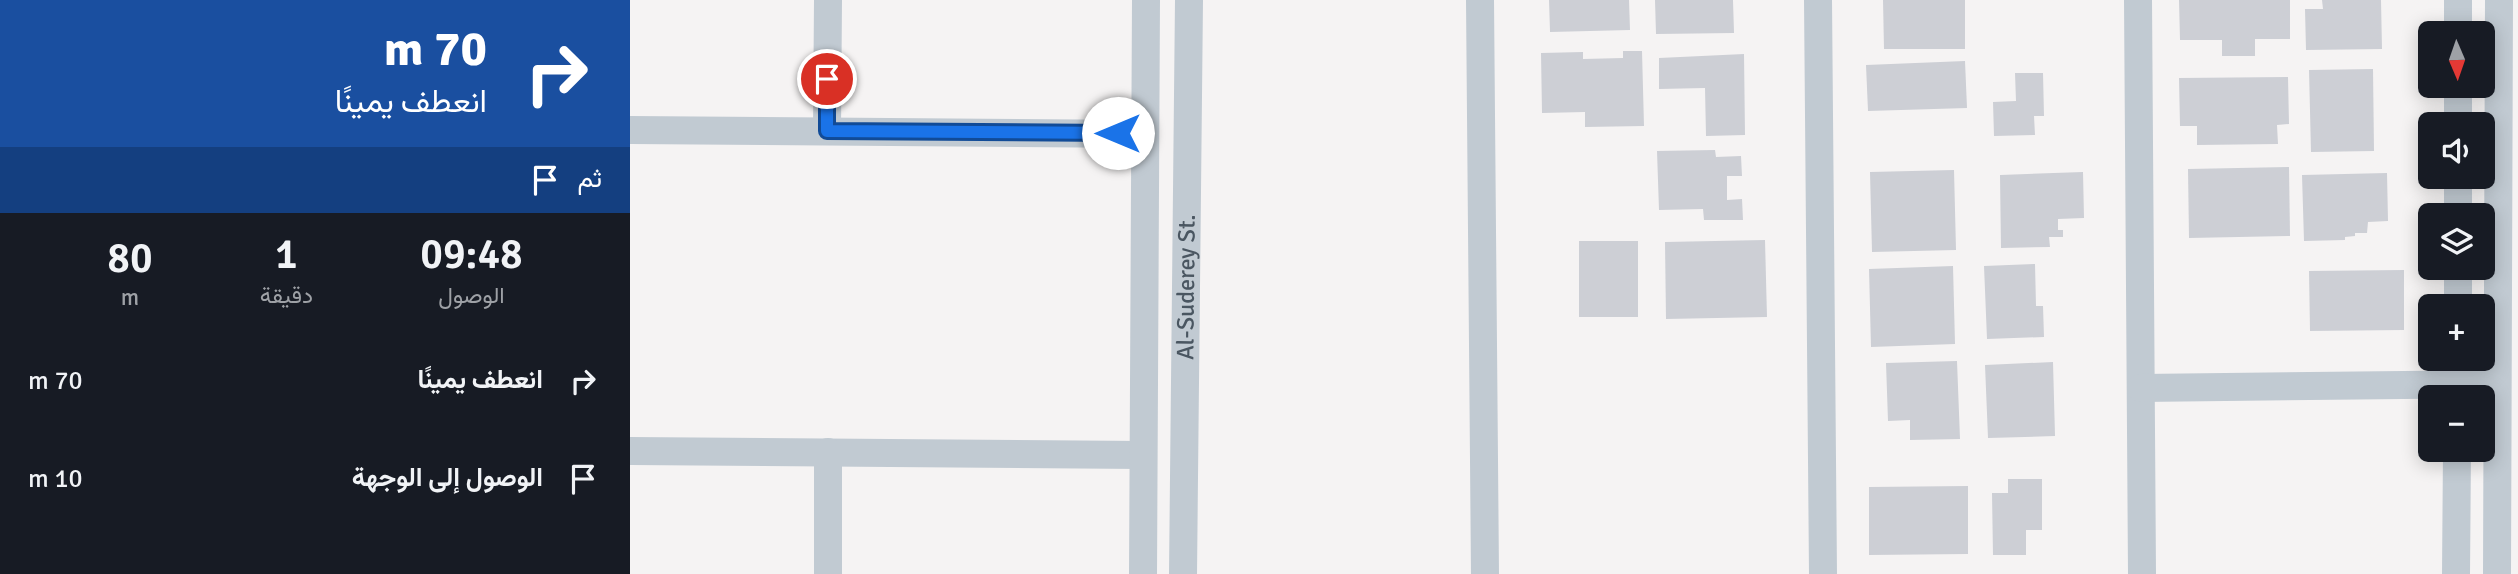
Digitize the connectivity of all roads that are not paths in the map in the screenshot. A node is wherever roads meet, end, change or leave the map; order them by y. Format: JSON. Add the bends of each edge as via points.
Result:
{"nodes":[{"id":1,"x":828,"y":0,"type":"edge"},
{"id":2,"x":1146,"y":0,"type":"edge"},
{"id":3,"x":1189,"y":0,"type":"edge"},
{"id":4,"x":1480,"y":0,"type":"edge"},
{"id":5,"x":1818,"y":0,"type":"edge"},
{"id":6,"x":2138,"y":0,"type":"edge"},
{"id":7,"x":2458,"y":0,"type":"edge"},
{"id":8,"x":2499,"y":0,"type":"edge"},
{"id":9,"x":2458,"y":21,"type":"edge"},
{"id":10,"x":2507,"y":81,"type":"edge"},
{"id":11,"x":630,"y":130,"type":"edge"},
{"id":12,"x":827,"y":131,"type":"junction"},
{"id":13,"x":1145,"y":134,"type":"junction"},
{"id":14,"x":2458,"y":380,"type":"edge"},
{"id":15,"x":2497,"y":384,"type":"junction"},
{"id":16,"x":2141,"y":388,"type":"junction"},
{"id":17,"x":630,"y":451,"type":"edge"},
{"id":18,"x":828,"y":452,"type":"junction"},
{"id":19,"x":1142,"y":455,"type":"junction"},
{"id":20,"x":2457,"y":462,"type":"edge"},
{"id":21,"x":828,"y":574,"type":"edge"},
{"id":22,"x":1143,"y":574,"type":"edge"},
{"id":23,"x":1183,"y":574,"type":"edge"},
{"id":24,"x":1485,"y":574,"type":"edge"},
{"id":25,"x":1823,"y":574,"type":"edge"},
{"id":26,"x":2142,"y":574,"type":"edge"},
{"id":27,"x":2456,"y":574,"type":"edge"},
{"id":28,"x":2497,"y":574,"type":"edge"}],
"edges":[{"from":1,"to":12,"type":"street"},
{"from":2,"to":13,"type":"street","name":"Al-Suderey St."},
{"from":3,"to":23,"type":"street","name":"Al-Suderey St."},
{"from":4,"to":24,"type":"street"},
{"from":5,"to":25,"type":"street"},
{"from":6,"to":16,"type":"street"},
{"from":7,"to":9,"type":"street"},
{"from":8,"to":10,"type":"street"},
{"from":10,"to":15,"type":"street"},
{"from":11,"to":12,"type":"street"},
{"from":12,"to":13,"type":"street"},
{"from":13,"to":19,"type":"street","name":"Al-Suderey St."},
{"from":14,"to":15,"type":"street"},
{"from":14,"to":16,"type":"street"},
{"from":15,"to":28,"type":"street"},
{"from":16,"to":26,"type":"street"},
{"from":17,"to":18,"type":"street"},
{"from":18,"to":19,"type":"street"},
{"from":18,"to":21,"type":"street"},
{"from":19,"to":22,"type":"street","name":"Al-Suderey St."},
{"from":20,"to":27,"type":"street"}]}
